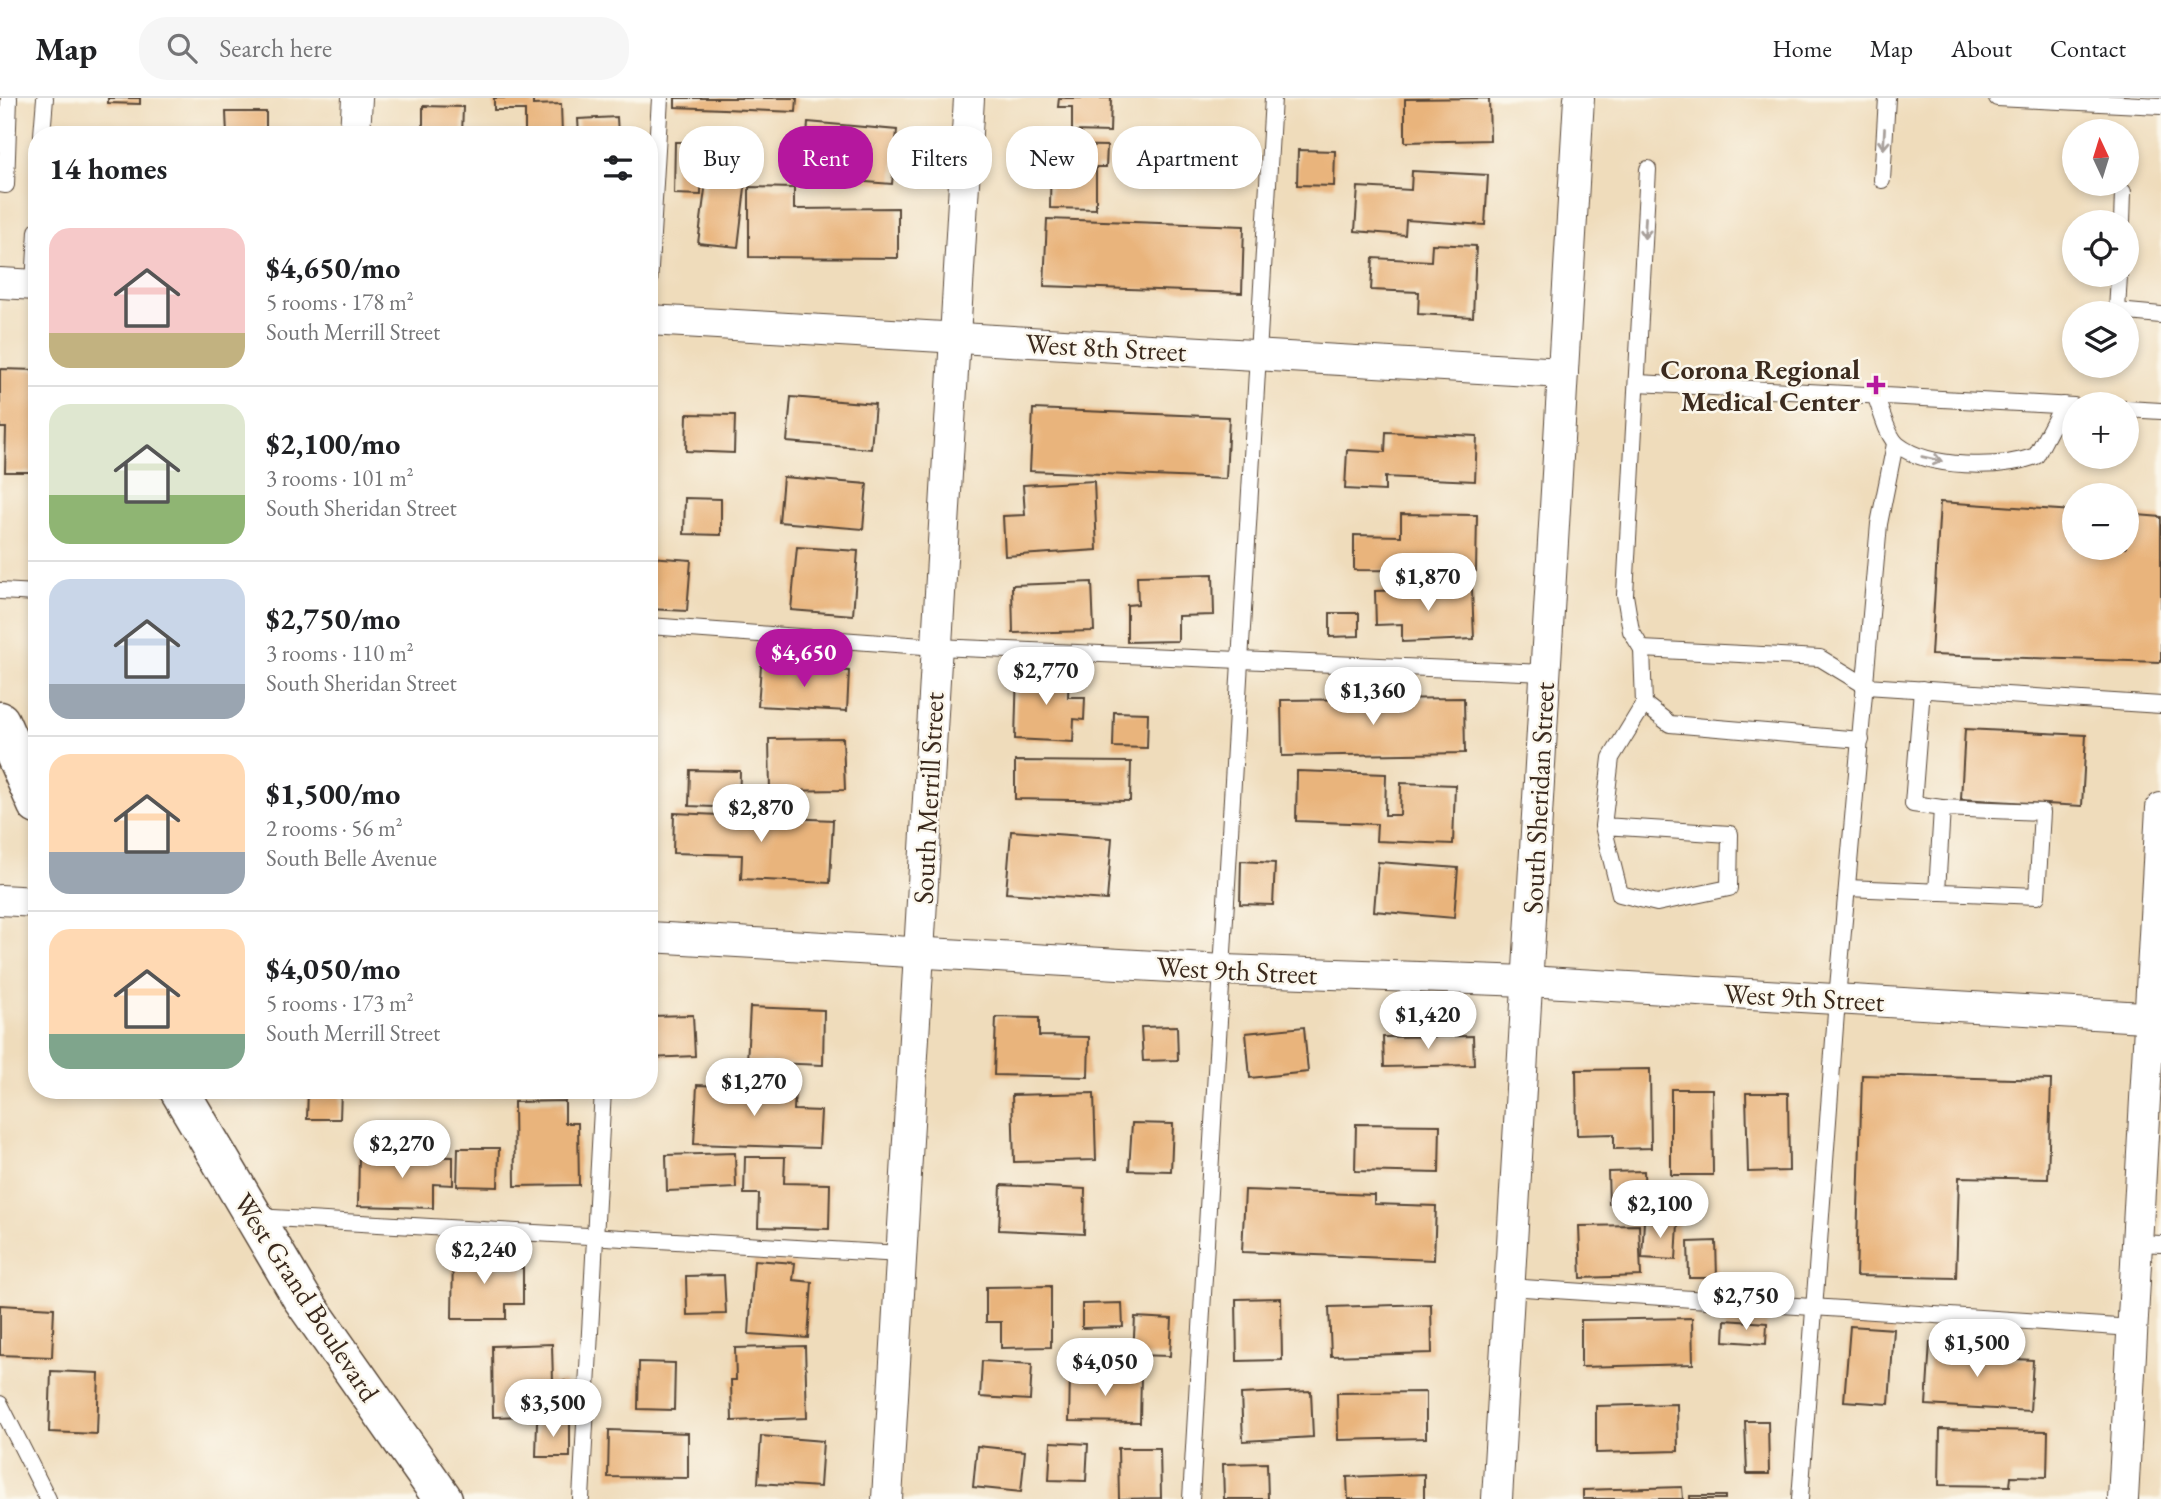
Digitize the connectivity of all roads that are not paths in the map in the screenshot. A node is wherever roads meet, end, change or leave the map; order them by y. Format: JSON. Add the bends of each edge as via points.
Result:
{"nodes":[{"id":1,"x":9,"y":98,"type":"edge"},
{"id":2,"x":45,"y":98,"type":"edge"},
{"id":3,"x":357,"y":98,"type":"edge"},
{"id":4,"x":660,"y":98,"type":"edge"},
{"id":5,"x":969,"y":98,"type":"edge"},
{"id":6,"x":1272,"y":98,"type":"edge"},
{"id":7,"x":1579,"y":98,"type":"edge"},
{"id":8,"x":1887,"y":98,"type":"edge"},
{"id":9,"x":1997,"y":98,"type":"edge"},
{"id":10,"x":2161,"y":106,"type":"edge"},
{"id":11,"x":43,"y":126,"type":"edge"},
{"id":12,"x":355,"y":126,"type":"edge"},
{"id":13,"x":658,"y":132,"type":"edge"},
{"id":14,"x":1648,"y":169,"type":"dead end"},
{"id":15,"x":1882,"y":180,"type":"dead end"},
{"id":16,"x":0,"y":184,"type":"edge"},
{"id":17,"x":0,"y":283,"type":"edge"},
{"id":18,"x":28,"y":285,"type":"edge"},
{"id":19,"x":2118,"y":287,"type":"edge"},
{"id":20,"x":2161,"y":315,"type":"edge"},
{"id":21,"x":658,"y":321,"type":"edge"},
{"id":22,"x":955,"y":338,"type":"junction"},
{"id":23,"x":1257,"y":356,"type":"junction"},
{"id":24,"x":1563,"y":373,"type":"junction"},
{"id":25,"x":1638,"y":383,"type":"junction"},
{"id":26,"x":1875,"y":395,"type":"junction"},
{"id":27,"x":2062,"y":406,"type":"edge"},
{"id":28,"x":2139,"y":410,"type":"edge"},
{"id":29,"x":2161,"y":411,"type":"edge"},
{"id":30,"x":2062,"y":415,"type":"edge"},
{"id":31,"x":1895,"y":444,"type":"junction"},
{"id":32,"x":0,"y":591,"type":"edge"},
{"id":33,"x":28,"y":593,"type":"edge"},
{"id":34,"x":658,"y":627,"type":"edge"},
{"id":35,"x":937,"y":647,"type":"junction"},
{"id":36,"x":1642,"y":649,"type":"junction"},
{"id":37,"x":1241,"y":660,"type":"junction"},
{"id":38,"x":1545,"y":673,"type":"junction"},
{"id":39,"x":1866,"y":686,"type":"junction"},
{"id":40,"x":1923,"y":689,"type":"junction"},
{"id":41,"x":1644,"y":704,"type":"junction"},
{"id":42,"x":2161,"y":705,"type":"edge"},
{"id":43,"x":0,"y":721,"type":"edge"},
{"id":44,"x":1861,"y":740,"type":"junction"},
{"id":45,"x":28,"y":785,"type":"edge"},
{"id":46,"x":1942,"y":808,"type":"junction"},
{"id":47,"x":2161,"y":808,"type":"edge"},
{"id":48,"x":1604,"y":826,"type":"junction"},
{"id":49,"x":1847,"y":888,"type":"junction"},
{"id":50,"x":1937,"y":891,"type":"junction"},
{"id":51,"x":0,"y":900,"type":"edge"},
{"id":52,"x":28,"y":902,"type":"edge"},
{"id":53,"x":658,"y":938,"type":"edge"},
{"id":54,"x":919,"y":953,"type":"junction"},
{"id":55,"x":1224,"y":970,"type":"junction"},
{"id":56,"x":1527,"y":981,"type":"junction"},
{"id":57,"x":1838,"y":999,"type":"junction"},
{"id":58,"x":2156,"y":1017,"type":"edge"},
{"id":59,"x":184,"y":1099,"type":"edge"},
{"id":60,"x":604,"y":1099,"type":"edge"},
{"id":61,"x":253,"y":1217,"type":"junction"},
{"id":62,"x":596,"y":1235,"type":"junction"},
{"id":63,"x":2149,"y":1244,"type":"edge"},
{"id":64,"x":901,"y":1254,"type":"junction"},
{"id":65,"x":1509,"y":1287,"type":"junction"},
{"id":66,"x":1814,"y":1309,"type":"junction"},
{"id":67,"x":2133,"y":1328,"type":"junction"},
{"id":68,"x":0,"y":1404,"type":"edge"},
{"id":69,"x":48,"y":1499,"type":"edge"},
{"id":70,"x":443,"y":1499,"type":"edge"},
{"id":71,"x":581,"y":1499,"type":"edge"},
{"id":72,"x":887,"y":1499,"type":"edge"},
{"id":73,"x":1191,"y":1499,"type":"edge"},
{"id":74,"x":1497,"y":1499,"type":"edge"},
{"id":75,"x":1800,"y":1499,"type":"edge"},
{"id":76,"x":2123,"y":1499,"type":"edge"}],
"edges":[{"from":1,"to":16,"type":"lane","via":[[6,186]]},
{"from":2,"to":11,"type":"lane"},
{"from":3,"to":12,"type":"street"},
{"from":4,"to":13,"type":"lane"},
{"from":5,"to":22,"type":"street","name":"South Merrill Street"},
{"from":6,"to":23,"type":"lane"},
{"from":7,"to":24,"type":"street","name":"South Sheridan Street"},
{"from":8,"to":15,"type":"lane","one_way":true},
{"from":9,"to":10,"type":"lane"},
{"from":14,"to":25,"type":"lane","one_way":true},
{"from":17,"to":18,"type":"street"},
{"from":19,"to":20,"type":"lane","via":[[2117,311]]},
{"from":21,"to":22,"type":"street","name":"West 8th Street"},
{"from":22,"to":23,"type":"street","name":"West 8th Street"},
{"from":22,"to":35,"type":"street","name":"South Merrill Street"},
{"from":23,"to":24,"type":"street","name":"West 8th Street"},
{"from":23,"to":37,"type":"lane"},
{"from":24,"to":38,"type":"street","name":"South Sheridan Street"},
{"from":25,"to":26,"type":"lane"},
{"from":25,"to":36,"type":"lane","via":[[1625,595],[1631,631]]},
{"from":26,"to":27,"type":"lane"},
{"from":26,"to":31,"type":"lane"},
{"from":28,"to":29,"type":"lane"},
{"from":31,"to":30,"type":"lane","one_way":true,"via":[[1930,462],[2017,462],[2036,456]]},
{"from":31,"to":39,"type":"lane","via":[[1879,524]]},
{"from":32,"to":33,"type":"lane"},
{"from":34,"to":35,"type":"lane"},
{"from":35,"to":37,"type":"lane"},
{"from":35,"to":54,"type":"street","name":"South Merrill Street"},
{"from":36,"to":39,"type":"lane","via":[[1821,658]]},
{"from":36,"to":41,"type":"lane"},
{"from":37,"to":38,"type":"lane"},
{"from":37,"to":55,"type":"lane"},
{"from":38,"to":56,"type":"street","name":"South Sheridan Street"},
{"from":39,"to":40,"type":"lane"},
{"from":39,"to":44,"type":"lane"},
{"from":40,"to":42,"type":"lane"},
{"from":40,"to":46,"type":"lane","via":[[1913,804]]},
{"from":41,"to":44,"type":"lane","via":[[1670,724]]},
{"from":41,"to":48,"type":"lane","via":[[1611,758]]},
{"from":43,"to":45,"type":"main road"},
{"from":44,"to":49,"type":"lane"},
{"from":46,"to":50,"type":"lane"},
{"from":46,"to":50,"type":"lane","via":[[2042,812],[2037,896]]},
{"from":47,"to":58,"type":"street"},
{"from":48,"to":48,"type":"lane","via":[[1730,834],[1729,888],[1657,903],[1620,894]]},
{"from":49,"to":50,"type":"lane"},
{"from":49,"to":57,"type":"lane"},
{"from":51,"to":52,"type":"street"},
{"from":53,"to":54,"type":"street","name":"West 9th Street"},
{"from":54,"to":55,"type":"street","name":"West 9th Street"},
{"from":54,"to":64,"type":"street","name":"South Merrill Street"},
{"from":55,"to":56,"type":"street","name":"West 9th Street"},
{"from":55,"to":73,"type":"lane"},
{"from":56,"to":57,"type":"street","name":"West 9th Street"},
{"from":56,"to":65,"type":"street","name":"South Sheridan Street"},
{"from":57,"to":58,"type":"street","name":"West 9th Street"},
{"from":57,"to":66,"type":"lane"},
{"from":58,"to":63,"type":"street"},
{"from":59,"to":61,"type":"main road","name":"West Grand Boulevard"},
{"from":60,"to":62,"type":"lane"},
{"from":61,"to":62,"type":"lane"},
{"from":61,"to":70,"type":"main road","name":"West Grand Boulevard","via":[[301,1297]]},
{"from":62,"to":64,"type":"lane"},
{"from":62,"to":71,"type":"lane"},
{"from":63,"to":67,"type":"street"},
{"from":64,"to":72,"type":"street","name":"South Merrill Street"},
{"from":65,"to":66,"type":"lane"},
{"from":65,"to":74,"type":"street","name":"South Sheridan Street"},
{"from":66,"to":67,"type":"lane"},
{"from":66,"to":75,"type":"lane"},
{"from":67,"to":76,"type":"street"},
{"from":68,"to":69,"type":"lane"}]}
